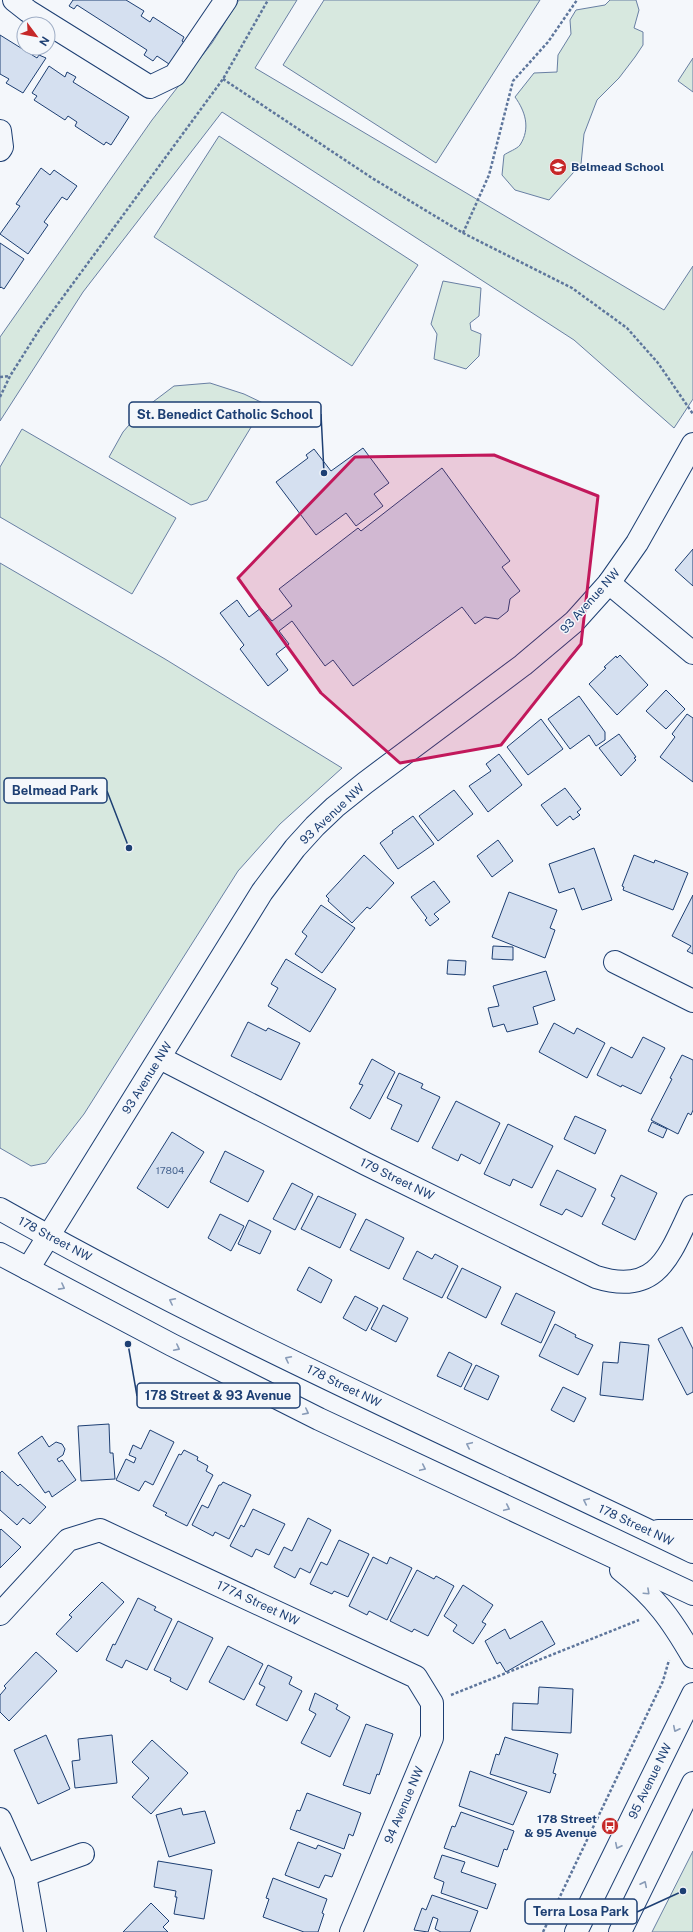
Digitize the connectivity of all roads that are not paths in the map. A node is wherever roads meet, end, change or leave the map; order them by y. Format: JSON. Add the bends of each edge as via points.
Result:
{"nodes":[{"id":1,"x":14,"y":0,"type":"edge"},
{"id":2,"x":226,"y":0,"type":"edge"},
{"id":3,"x":0,"y":131,"type":"edge"},
{"id":4,"x":0,"y":150,"type":"edge"},
{"id":5,"x":693,"y":444,"type":"edge"},
{"id":6,"x":609,"y":582,"type":"junction"},
{"id":7,"x":693,"y":653,"type":"edge"},
{"id":8,"x":615,"y":962,"type":"dead end"},
{"id":9,"x":693,"y":1001,"type":"edge"},
{"id":10,"x":160,"y":1058,"type":"junction"},
{"id":11,"x":693,"y":1206,"type":"edge"},
{"id":12,"x":0,"y":1209,"type":"edge"},
{"id":13,"x":47,"y":1236,"type":"junction"},
{"id":14,"x":0,"y":1254,"type":"edge"},
{"id":15,"x":28,"y":1269,"type":"junction"},
{"id":16,"x":647,"y":1530,"type":"junction"},
{"id":17,"x":693,"y":1531,"type":"edge"},
{"id":18,"x":596,"y":1549,"type":"junction"},
{"id":19,"x":693,"y":1552,"type":"edge"},
{"id":20,"x":693,"y":1594,"type":"edge"},
{"id":21,"x":0,"y":1614,"type":"edge"},
{"id":22,"x":693,"y":1657,"type":"edge"},
{"id":23,"x":693,"y":1694,"type":"edge"},
{"id":24,"x":432,"y":1703,"type":"joint"},
{"id":25,"x":691,"y":1791,"type":"edge"},
{"id":26,"x":0,"y":1819,"type":"edge"},
{"id":27,"x":83,"y":1854,"type":"dead end"},
{"id":28,"x":25,"y":1875,"type":"junction"},
{"id":29,"x":35,"y":1932,"type":"edge"},
{"id":30,"x":352,"y":1932,"type":"edge"},
{"id":31,"x":576,"y":1932,"type":"edge"},
{"id":32,"x":620,"y":1932,"type":"edge"}],
"edges":[{"from":1,"to":2,"type":"street","via":[[150,87],[175,75]]},
{"from":3,"to":4,"type":"street"},
{"from":5,"to":6,"type":"street","name":"93 Avenue NW","via":[[637,544]]},
{"from":6,"to":7,"type":"street"},
{"from":6,"to":10,"type":"street","name":"93 Avenue NW","via":[[574,622],[548,645],[364,783],[315,826],[262,892]]},
{"from":8,"to":9,"type":"street"},
{"from":10,"to":11,"type":"street","name":"179 Street NW","via":[[366,1164],[596,1277],[617,1281],[640,1281],[660,1268]]},
{"from":10,"to":13,"type":"street","name":"93 Avenue NW"},
{"from":12,"to":13,"type":"street","name":"178 Street NW"},
{"from":13,"to":15,"type":"street","name":"93 Avenue NW"},
{"from":16,"to":13,"type":"street","name":"178 Street NW","one_way":true,"via":[[336,1384]]},
{"from":14,"to":15,"type":"street"},
{"from":15,"to":18,"type":"street","one_way":true,"via":[[318,1418]]},
{"from":16,"to":17,"type":"street"},
{"from":16,"to":19,"type":"street","name":"178 Street NW"},
{"from":18,"to":20,"type":"street"},
{"from":18,"to":22,"type":"street","one_way":true,"via":[[652,1597],[676,1627]]},
{"from":21,"to":24,"type":"street","name":"177A Street NW","via":[[68,1540],[100,1530],[416,1677]]},
{"from":23,"to":31,"type":"street","name":"95 Avenue NW","one_way":true},
{"from":24,"to":30,"type":"street","name":"94 Avenue NW","via":[[432,1738]]},
{"from":32,"to":25,"type":"street","one_way":true},
{"from":26,"to":28,"type":"street"},
{"from":27,"to":28,"type":"street"},
{"from":28,"to":29,"type":"street"}]}
